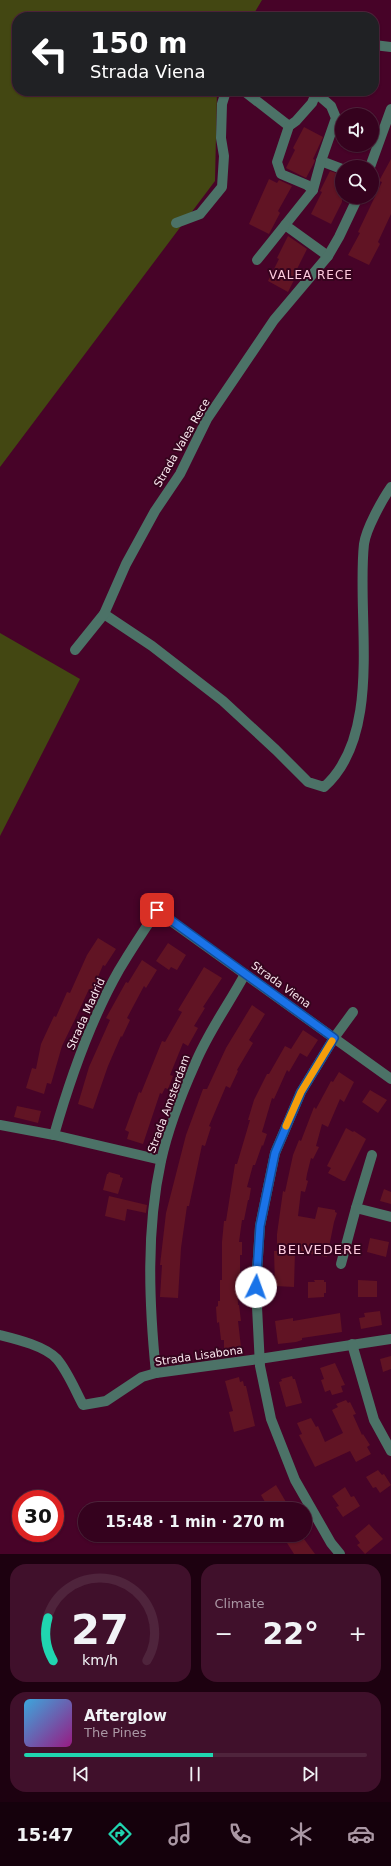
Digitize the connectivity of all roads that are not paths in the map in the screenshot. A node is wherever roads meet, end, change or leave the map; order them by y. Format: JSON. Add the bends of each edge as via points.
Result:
{"nodes":[{"id":1,"x":379,"y":46,"type":"edge"},
{"id":2,"x":391,"y":47,"type":"edge"},
{"id":3,"x":225,"y":96,"type":"edge"},
{"id":4,"x":250,"y":96,"type":"edge"},
{"id":5,"x":315,"y":96,"type":"edge"},
{"id":6,"x":320,"y":96,"type":"edge"},
{"id":7,"x":391,"y":109,"type":"edge"},
{"id":8,"x":289,"y":126,"type":"junction"},
{"id":9,"x":373,"y":160,"type":"edge"},
{"id":10,"x":321,"y":161,"type":"junction"},
{"id":11,"x":335,"y":166,"type":"edge"},
{"id":12,"x":313,"y":190,"type":"junction"},
{"id":13,"x":355,"y":204,"type":"edge"},
{"id":14,"x":176,"y":223,"type":"dead end"},
{"id":15,"x":285,"y":225,"type":"junction"},
{"id":16,"x":328,"y":256,"type":"junction"},
{"id":17,"x":257,"y":260,"type":"dead end"},
{"id":18,"x":391,"y":487,"type":"edge"},
{"id":19,"x":104,"y":614,"type":"junction"},
{"id":20,"x":76,"y":650,"type":"dead end"},
{"id":21,"x":157,"y":910,"type":"joint"},
{"id":22,"x":245,"y":974,"type":"junction"},
{"id":23,"x":353,"y":1012,"type":"dead end"},
{"id":24,"x":334,"y":1038,"type":"junction"},
{"id":25,"x":391,"y":1079,"type":"edge"},
{"id":26,"x":0,"y":1125,"type":"edge"},
{"id":27,"x":54,"y":1135,"type":"junction"},
{"id":28,"x":372,"y":1155,"type":"dead end"},
{"id":29,"x":161,"y":1160,"type":"junction"},
{"id":30,"x":356,"y":1208,"type":"junction"},
{"id":31,"x":391,"y":1217,"type":"edge"},
{"id":32,"x":341,"y":1264,"type":"dead end"},
{"id":33,"x":0,"y":1335,"type":"edge"},
{"id":34,"x":391,"y":1339,"type":"edge"},
{"id":35,"x":352,"y":1344,"type":"junction"},
{"id":36,"x":259,"y":1359,"type":"junction"},
{"id":37,"x":156,"y":1373,"type":"junction"},
{"id":38,"x":391,"y":1451,"type":"edge"},
{"id":39,"x":340,"y":1554,"type":"edge"}],
"edges":[{"from":1,"to":2,"type":"street"},
{"from":3,"to":14,"type":"street","via":[[221,138],[224,156],[222,186],[200,214]]},
{"from":4,"to":8,"type":"street"},
{"from":5,"to":8,"type":"street","via":[[312,103]]},
{"from":6,"to":10,"type":"street","via":[[331,106],[336,118]]},
{"from":7,"to":9,"type":"street"},
{"from":8,"to":12,"type":"street","via":[[277,162],[282,174]]},
{"from":10,"to":11,"type":"street"},
{"from":10,"to":12,"type":"street"},
{"from":12,"to":15,"type":"street"},
{"from":13,"to":16,"type":"street","name":"Strada Valea Rece"},
{"from":15,"to":16,"type":"street"},
{"from":15,"to":17,"type":"street"},
{"from":16,"to":19,"type":"street","name":"Strada Valea Rece","via":[[274,320],[207,419],[180,474],[155,511],[126,564]]},
{"from":18,"to":19,"type":"street","via":[[379,504],[364,543],[364,672],[356,734],[336,776],[324,787],[308,782],[222,701],[158,651]]},
{"from":19,"to":20,"type":"street","name":"Strada Valea Rece"},
{"from":21,"to":22,"type":"street","name":"Strada Viena"},
{"from":21,"to":27,"type":"street","name":"Strada Madrid","via":[[119,971],[88,1034],[69,1083]]},
{"from":22,"to":24,"type":"street","name":"Strada Viena"},
{"from":22,"to":29,"type":"street","name":"Strada Amsterdam","via":[[195,1063]]},
{"from":23,"to":24,"type":"street"},
{"from":24,"to":25,"type":"street","name":"Strada Viena"},
{"from":24,"to":36,"type":"street","via":[[301,1092],[275,1153],[260,1226],[256,1287]]},
{"from":26,"to":27,"type":"street"},
{"from":27,"to":29,"type":"street"},
{"from":28,"to":30,"type":"street"},
{"from":29,"to":37,"type":"street","name":"Strada Amsterdam","via":[[153,1214],[151,1265],[150,1318]]},
{"from":30,"to":31,"type":"street"},
{"from":30,"to":32,"type":"street"},
{"from":33,"to":37,"type":"street","name":"Strada Lisabona","via":[[45,1350],[56,1358],[83,1405],[106,1401],[142,1377]]},
{"from":34,"to":35,"type":"street","name":"Strada Lisabona"},
{"from":35,"to":36,"type":"street","name":"Strada Lisabona"},
{"from":35,"to":38,"type":"street","via":[[374,1420]]},
{"from":36,"to":37,"type":"street","name":"Strada Lisabona"},
{"from":36,"to":39,"type":"street","via":[[271,1419],[295,1480]]}]}
